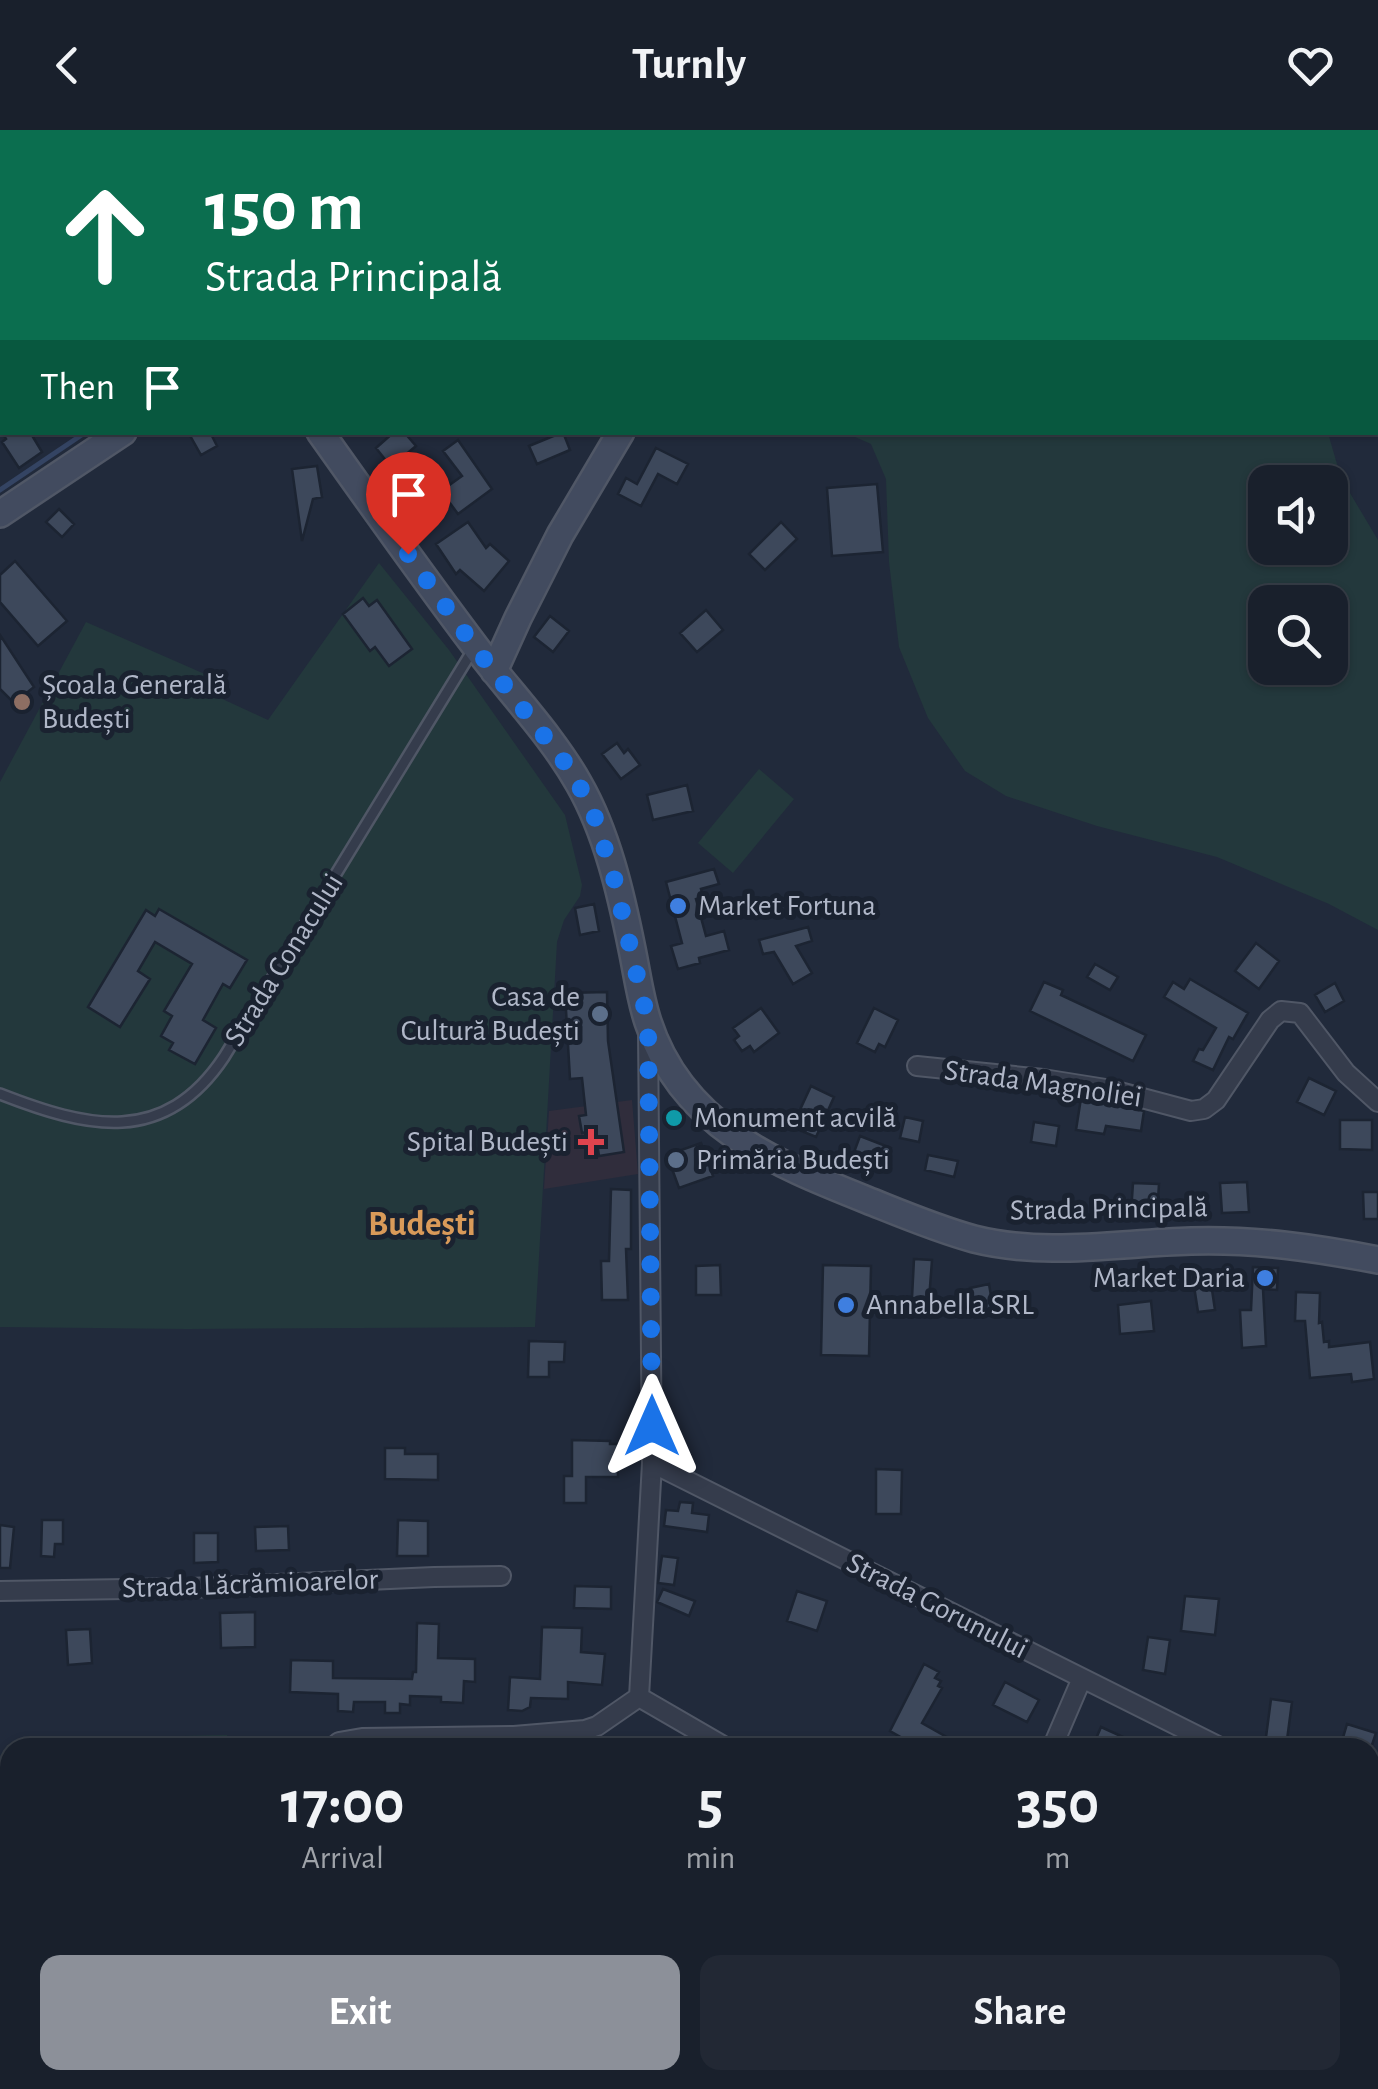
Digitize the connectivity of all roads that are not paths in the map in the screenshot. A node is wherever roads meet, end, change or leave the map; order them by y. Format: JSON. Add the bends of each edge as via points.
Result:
{"nodes":[{"id":1,"x":118,"y":435,"type":"edge"},
{"id":2,"x":322,"y":435,"type":"edge"},
{"id":3,"x":619,"y":435,"type":"edge"},
{"id":4,"x":0,"y":514,"type":"edge"},
{"id":5,"x":474,"y":646,"type":"junction"},
{"id":6,"x":494,"y":671,"type":"junction"},
{"id":7,"x":648,"y":1022,"type":"junction"},
{"id":8,"x":916,"y":1066,"type":"dead end"},
{"id":9,"x":0,"y":1094,"type":"edge"},
{"id":10,"x":1378,"y":1102,"type":"edge"},
{"id":11,"x":1378,"y":1260,"type":"edge"},
{"id":12,"x":652,"y":1463,"type":"junction"},
{"id":13,"x":501,"y":1576,"type":"dead end"},
{"id":14,"x":0,"y":1592,"type":"edge"},
{"id":15,"x":1082,"y":1678,"type":"junction"},
{"id":16,"x":639,"y":1697,"type":"junction"},
{"id":17,"x":362,"y":1738,"type":"edge"},
{"id":18,"x":710,"y":1738,"type":"edge"},
{"id":19,"x":1056,"y":1738,"type":"edge"},
{"id":20,"x":1202,"y":1738,"type":"edge"}],
"edges":[{"from":1,"to":4,"type":"main road"},
{"from":2,"to":5,"type":"main road","name":"Strada Principală"},
{"from":3,"to":6,"type":"main road","via":[[560,534]]},
{"from":5,"to":6,"type":"main road","name":"Strada Principală"},
{"from":5,"to":9,"type":"lane","name":"Strada Conacului","via":[[212,1076],[174,1106],[113,1124]]},
{"from":6,"to":7,"type":"main road","name":"Strada Principală","via":[[559,752],[589,803]]},
{"from":7,"to":11,"type":"main road","name":"Strada Principală","via":[[674,1077],[730,1134],[823,1182],[946,1231],[1041,1249],[1232,1240]]},
{"from":7,"to":12,"type":"street"},
{"from":8,"to":10,"type":"street","name":"Strada Magnoliei","via":[[1060,1082],[1204,1109],[1270,1020],[1282,1012],[1300,1013]]},
{"from":12,"to":15,"type":"street","name":"Strada Gorunului"},
{"from":12,"to":16,"type":"street"},
{"from":13,"to":14,"type":"street","name":"Strada Lăcrămioarelor"},
{"from":15,"to":19,"type":"street"},
{"from":15,"to":20,"type":"street","name":"Strada Gorunului"},
{"from":16,"to":17,"type":"street","via":[[584,1730]]},
{"from":16,"to":18,"type":"street"}]}
